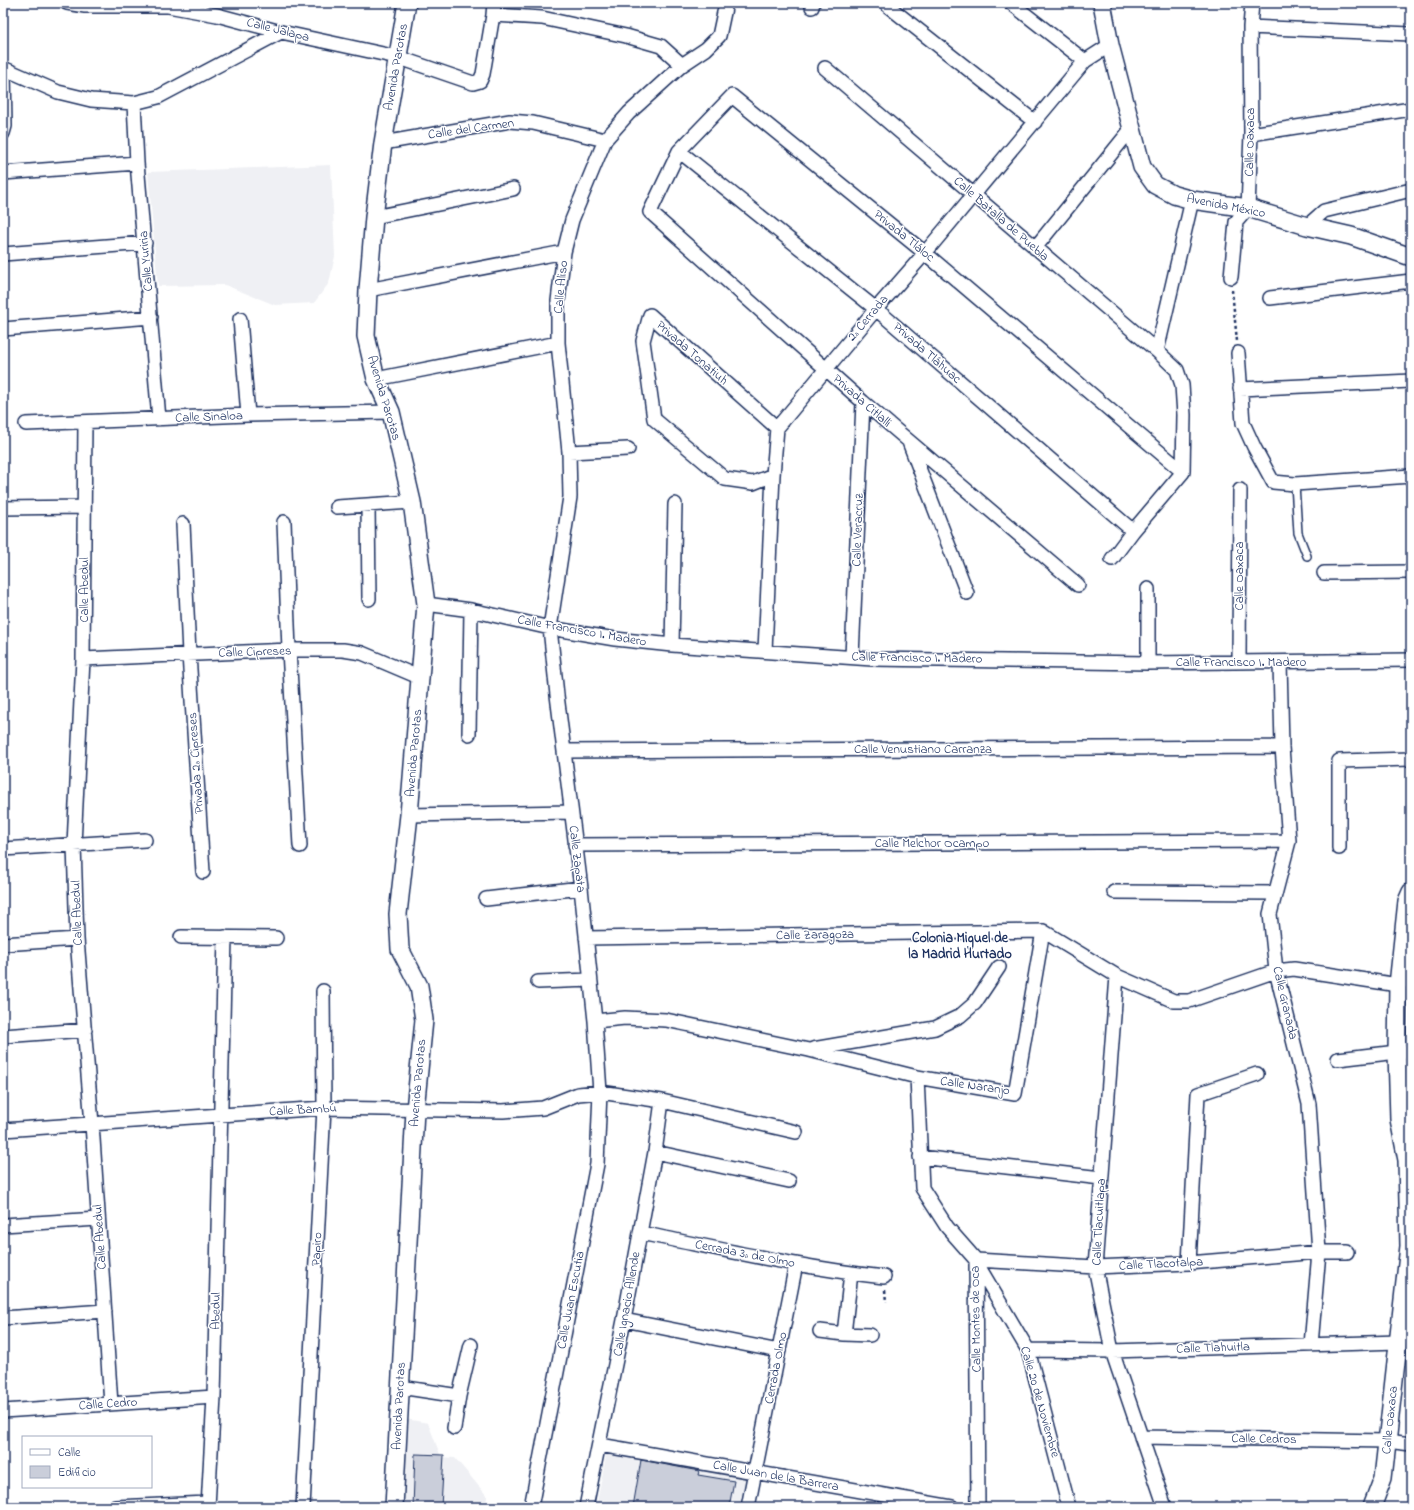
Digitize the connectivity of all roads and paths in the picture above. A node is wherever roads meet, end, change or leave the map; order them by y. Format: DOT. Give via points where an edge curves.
graph roads {
  1 [pos="67,3"];
  2 [pos="407,3"];
  3 [pos="726,3"];
  4 [pos="1011,3"];
  5 [pos="1102,3"];
  6 [pos="1252,3"];
  7 [pos="86,4"];
  8 [pos="888,6"];
  9 [pos="494,9"];
  10 [pos="1250,27"];
  11 [pos="281,32"];
  12 [pos="1411,34"];
  13 [pos="1110,45"];
  14 [pos="398,58"];
  15 [pos="1084,62"];
  16 [pos="682,65"];
  17 [pos="4,68"];
  18 [pos="825,68"];
  19 [pos="134,102"];
  20 [pos="1411,109"];
  21 [pos="1035,122"];
  22 [pos="1132,128"];
  23 [pos="3,133"];
  24 [pos="1251,134"];
  25 [pos="605,140"];
  26 [pos="383,143"];
  27 [pos="679,151"];
  28 [pos="137,163"];
  29 [pos="3,173"];
  30 [pos="514,189"];
  31 [pos="1411,190"];
  32 [pos="973,195"];
  33 [pos="1192,200"];
  34 [pos="1248,208"];
  35 [pos="650,212"];
  36 [pos="374,217"];
  37 [pos="1307,226"];
  38 [pos="145,243"];
  39 [pos="1035,248"];
  40 [pos="564,252"];
  41 [pos="925,253"];
  42 [pos="3,254"];
  43 [pos="1411,257"];
  44 [pos="1231,277"];
  45 [pos="1411,281"];
  46 [pos="368,290"];
  47 [pos="1270,298"];
  48 [pos="876,309"];
  49 [pos="151,317"];
  50 [pos="240,319"];
  51 [pos="3,329"];
  52 [pos="558,343"];
  53 [pos="1157,351"];
  54 [pos="1238,353"];
  55 [pos="825,369"];
  56 [pos="376,379"];
  57 [pos="1411,381"];
  58 [pos="1240,389"];
  59 [pos="863,402"];
  60 [pos="391,412"];
  61 [pos="248,415"];
  62 [pos="159,419"];
  63 [pos="85,422"];
  64 [pos="26,424"];
  65 [pos="777,428"];
  66 [pos="908,441"];
  67 [pos="628,449"];
  68 [pos="569,452"];
  69 [pos="1183,472"];
  70 [pos="773,475"];
  71 [pos="1411,476"];
  72 [pos="1295,484"];
  73 [pos="1240,490"];
  74 [pos="412,502"];
  75 [pos="675,504"];
  76 [pos="368,505"];
  77 [pos="84,507"];
  78 [pos="337,507"];
  79 [pos="3,508"];
  80 [pos="284,522"];
  81 [pos="183,524"];
  82 [pos="1133,531"];
  83 [pos="1307,556"];
  84 [pos="1112,559"];
  85 [pos="1411,572"];
  86 [pos="1324,573"];
  87 [pos="1078,585"];
  88 [pos="1148,589"];
  89 [pos="967,593"];
  90 [pos="369,599"];
  91 [pos="426,604"];
  92 [pos="471,610"];
  93 [pos="550,628"];
  94 [pos="672,644"];
  95 [pos="289,650"];
  96 [pos="765,651"];
  97 [pos="189,654"];
  98 [pos="852,657"];
  99 [pos="83,659"];
  100 [pos="1411,660"];
  101 [pos="1239,662"];
  102 [pos="1280,662"];
  103 [pos="1148,663"];
  104 [pos="421,678"];
  105 [pos="469,734"];
  106 [pos="1282,747"];
  107 [pos="565,751"];
  108 [pos="1411,759"];
  109 [pos="571,812"];
  110 [pos="409,815"];
  111 [pos="145,840"];
  112 [pos="1289,841"];
  113 [pos="74,845"];
  114 [pos="575,845"];
  115 [pos="300,846"];
  116 [pos="1339,848"];
  117 [pos="3,849"];
  118 [pos="203,872"];
  119 [pos="581,888"];
  120 [pos="1114,892"];
  121 [pos="1274,893"];
  122 [pos="1409,897"];
  123 [pos="486,899"];
  124 [pos="1043,931"];
  125 [pos="182,936"];
  126 [pos="225,937"];
  127 [pos="276,938"];
  128 [pos="586,938"];
  129 [pos="77,939"];
  130 [pos="3,944"];
  131 [pos="999,967"];
  132 [pos="1276,971"];
  133 [pos="1117,976"];
  134 [pos="590,980"];
  135 [pos="538,982"];
  136 [pos="1404,984"];
  137 [pos="323,991"];
  138 [pos="594,1020"];
  139 [pos="84,1030"];
  140 [pos="3,1036"];
  141 [pos="808,1050"];
  142 [pos="1404,1052"];
  143 [pos="1338,1059"];
  144 [pos="1256,1074"];
  145 [pos="917,1078"];
  146 [pos="600,1092"];
  147 [pos="662,1101"];
  148 [pos="324,1108"];
  149 [pos="415,1110"];
  150 [pos="220,1115"];
  151 [pos="1405,1119"];
  152 [pos="92,1124"];
  153 [pos="3,1130"];
  154 [pos="796,1132"];
  155 [pos="655,1152"];
  156 [pos="920,1157"];
  157 [pos="1101,1178"];
  158 [pos="789,1181"];
  159 [pos="98,1218"];
  160 [pos="3,1225"];
  161 [pos="640,1233"];
  162 [pos="1319,1252"];
  163 [pos="1347,1252"];
  164 [pos="976,1260"];
  165 [pos="1189,1263"];
  166 [pos="796,1264"];
  167 [pos="1095,1267"];
  168 [pos="851,1273"];
  169 [pos="884,1277"];
  170 [pos="105,1311"];
  171 [pos="3,1318"];
  172 [pos="624,1320"];
  173 [pos="820,1331"];
  174 [pos="844,1334"];
  175 [pos="870,1335"];
  176 [pos="1398,1342"];
  177 [pos="471,1345"];
  178 [pos="1311,1345"];
  179 [pos="1028,1350"];
  180 [pos="779,1351"];
  181 [pos="1112,1351"];
  182 [pos="400,1387"];
  183 [pos="458,1396"];
  184 [pos="214,1397"];
  185 [pos="111,1404"];
  186 [pos="3,1411"];
  187 [pos="454,1428"];
  188 [pos="1141,1437"];
  189 [pos="1387,1440"];
  190 [pos="1411,1444"];
  191 [pos="600,1445"];
  192 [pos="755,1472"];
  193 [pos="208,1505"];
  194 [pos="1165,1506"];
  195 [pos="115,1507"];
  196 [pos="303,1507"];
  197 [pos="394,1507"];
  198 [pos="531,1507"];
  199 [pos="586,1507"];
  200 [pos="748,1507"];
  201 [pos="952,1507"];
  202 [pos="978,1507"];
  203 [pos="1068,1507"];
  204 [pos="1372,1507"];
  1 -- 7 [label="street, Calle Jalapa"];
  2 -- 14 [label="street, Avenida Parotas"];
  3 -- 16 [label="street, Calle Aliso" via="719,36 706,49"];
  4 -- 15 [label="street"];
  5 -- 13 [label="street, Avenida México"];
  6 -- 10 [label="street, Calle Oaxaca"];
  7 -- 11 [label="street, Calle Jalapa" via="168,6 217,15"];
  8 -- 21 [label="street"];
  9 -- 14 [label="street, Calle Jalapa" via="480,80 472,83"];
  9 -- 16 [label="street" via="661,46"];
  10 -- 12 [label="street"];
  10 -- 24 [label="street, Calle Oaxaca"];
  11 -- 14 [label="street, Calle Jalapa"];
  11 -- 19 [label="street" via="158,98"];
  13 -- 15 [label="street, 2ª Cerrada"];
  13 -- 22 [label="street, Avenida México"];
  14 -- 26 [label="street, Avenida Parotas"];
  15 -- 21 [label="street, 2ª Cerrada"];
  16 -- 25 [label="street, Calle Aliso" via="629,113"];
  17 -- 19 [label="street" via="58,92 91,100"];
  17 -- 23 [label="street"];
  18 -- 32 [label="street, Calle Batalla de Puebla"];
  19 -- 28 [label="street, Calle Yuriria"];
  20 -- 24 [label="street"];
  21 -- 32 [label="street, 2ª Cerrada"];
  22 -- 33 [label="street, Avenida México" via="1142,167 1155,185 1174,195"];
  22 -- 39 [label="street"];
  24 -- 34 [label="street, Calle Oaxaca"];
  25 -- 26 [label="street, Calle del Carmen" via="533,123 510,122"];
  25 -- 40 [label="street, Calle Aliso" via="572,220"];
  26 -- 36 [label="street, Avenida Parotas"];
  27 -- 35 [label="street, Privada Tláloc"];
  27 -- 41 [label="street, Privada Tláloc" via="732,96"];
  27 -- 48 [label="street, Privada Tláhuac"];
  28 -- 29 [label="street"];
  28 -- 38 [label="street, Calle Yuriria"];
  30 -- 36 [label="street"];
  31 -- 37 [label="street" via="1324,211"];
  32 -- 39 [label="street, Calle Batalla de Puebla"];
  32 -- 41 [label="street, 2ª Cerrada"];
  33 -- 34 [label="street, Avenida México"];
  33 -- 53 [label="street"];
  34 -- 37 [label="street, Avenida México"];
  34 -- 44 [label="street" via="1236,222"];
  35 -- 55 [label="street, Privada Citlalli"];
  36 -- 46 [label="street, Avenida Parotas"];
  37 -- 43 [label="street, Avenida México" via="1351,236"];
  38 -- 42 [label="street"];
  38 -- 49 [label="street, Calle Yuriria"];
  39 -- 53 [label="street, Calle Batalla de Puebla"];
  40 -- 46 [label="street"];
  40 -- 52 [label="street, Calle Aliso" via="558,301"];
  41 -- 48 [label="street, 2ª Cerrada"];
  41 -- 69 [label="street, Privada Tláloc"];
  44 -- 54 [label="path"];
  45 -- 47 [label="street"];
  46 -- 56 [label="street, Avenida Parotas" via="366,336"];
  48 -- 55 [label="street, 2ª Cerrada"];
  48 -- 82 [label="street, Privada Tláhuac"];
  49 -- 51 [label="street"];
  49 -- 62 [label="street, Calle Yuriria"];
  50 -- 61 [label="street"];
  52 -- 56 [label="street"];
  52 -- 68 [label="street, Calle Aliso"];
  53 -- 69 [label="street, Calle Batalla de Puebla" via="1178,370 1182,385"];
  54 -- 58 [label="street"];
  55 -- 59 [label="street, Privada Citlalli"];
  55 -- 65 [label="street, 2ª Cerrada"];
  56 -- 60 [label="street, Avenida Parotas"];
  57 -- 58 [label="street"];
  58 -- 72 [label="street" via="1243,423 1273,482"];
  59 -- 66 [label="street, Privada Citlalli"];
  59 -- 98 [label="street, Calle Veracruz"];
  60 -- 61 [label="street, Calle Sinaloa"];
  60 -- 74 [label="street, Avenida Parotas"];
  61 -- 62 [label="street, Calle Sinaloa"];
  62 -- 63 [label="street, Calle Sinaloa"];
  63 -- 64 [label="street, Calle Sinaloa"];
  63 -- 77 [label="street, Calle Abedul"];
  65 -- 70 [label="street"];
  65 -- 70 [label="street, Privada Tonatiuh" via="650,315 643,341 654,419 725,479 753,483"];
  66 -- 87 [label="street, Privada Citlalli"];
  66 -- 89 [label="street"];
  67 -- 68 [label="street"];
  68 -- 93 [label="street, Calle Aliso" via="570,497"];
  69 -- 82 [label="street"];
  70 -- 96 [label="street"];
  71 -- 72 [label="street"];
  72 -- 83 [label="lane" via="1298,533"];
  73 -- 101 [label="street, Calle Oaxaca"];
  74 -- 76 [label="street"];
  74 -- 91 [label="street, Avenida Parotas"];
  75 -- 94 [label="street"];
  76 -- 78 [label="street"];
  76 -- 90 [label="street"];
  77 -- 79 [label="street"];
  77 -- 99 [label="street, Calle Abedul"];
  80 -- 95 [label="street"];
  81 -- 97 [label="street, Privada 2ª Cipreses"];
  82 -- 84 [label="street"];
  85 -- 86 [label="street"];
  88 -- 103 [label="street"];
  91 -- 92 [label="street, Calle Francisco I. Madero"];
  91 -- 104 [label="street, Avenida Parotas"];
  92 -- 93 [label="street, Calle Francisco I. Madero"];
  92 -- 105 [label="street"];
  93 -- 94 [label="street, Calle Francisco I. Madero" via="614,639"];
  93 -- 107 [label="street, Calle Zapata"];
  94 -- 96 [label="street, Calle Francisco I. Madero"];
  95 -- 97 [label="street, Calle Cipreses"];
  95 -- 104 [label="street, Calle Cipreses" via="343,650 362,653"];
  95 -- 115 [label="street"];
  96 -- 98 [label="street, Calle Francisco I. Madero"];
  97 -- 99 [label="street, Calle Cipreses"];
  97 -- 118 [label="street, Privada 2ª Cipreses"];
  98 -- 103 [label="street, Calle Francisco I. Madero"];
  99 -- 113 [label="street, Calle Abedul"];
  100 -- 102 [label="street, Calle Francisco I. Madero"];
  101 -- 102 [label="street, Calle Francisco I. Madero"];
  101 -- 103 [label="street, Calle Francisco I. Madero"];
  102 -- 106 [label="street, Calle Granada"];
  104 -- 110 [label="street, Avenida Parotas"];
  106 -- 107 [label="street, Calle Venustiano Carranza"];
  106 -- 112 [label="street, Calle Granada"];
  107 -- 109 [label="street, Calle Zapata"];
  108 -- 116 [label="street" via="1339,761"];
  109 -- 110 [label="street"];
  109 -- 114 [label="street, Calle Zapata"];
  110 -- 149 [label="street, Avenida Parotas" via="398,914 400,949 419,986 424,1020"];
  111 -- 113 [label="street"];
  112 -- 114 [label="street, Calle Melchor Ocampo"];
  112 -- 121 [label="street, Calle Granada"];
  113 -- 117 [label="street"];
  113 -- 129 [label="street, Calle Abedul"];
  114 -- 119 [label="street, Calle Zapata"];
  119 -- 123 [label="street"];
  119 -- 128 [label="street, Calle Zapata"];
  120 -- 121 [label="street"];
  121 -- 132 [label="street, Calle Granada" via="1270,914"];
  122 -- 136 [label="street, Calle Oaxaca"];
  124 -- 128 [label="street, Calle Zaragoza"];
  124 -- 133 [label="street"];
  124 -- 145 [label="street, Calle Naranjo" via="1015,1094"];
  125 -- 126 [label="street"];
  126 -- 127 [label="street"];
  126 -- 150 [label="street, Abedul"];
  128 -- 134 [label="street, Calle Zapata"];
  129 -- 130 [label="street"];
  129 -- 139 [label="street, Calle Abedul"];
  131 -- 141 [label="street" via="976,1003 960,1016 935,1028"];
  132 -- 133 [label="street" via="1189,1001 1174,1001"];
  132 -- 136 [label="street" via="1294,969"];
  132 -- 162 [label="street, Calle Granada" via="1309,1104"];
  133 -- 157 [label="street, Calle Tlacuitlapa"];
  134 -- 135 [label="street"];
  134 -- 138 [label="street, Calle Zapata"];
  136 -- 142 [label="street, Calle Oaxaca"];
  137 -- 148 [label="street, Papiro"];
  138 -- 141 [label="street, Calle Naranjo" via="666,1020"];
  138 -- 146 [label="street, Calle Zapata"];
  139 -- 140 [label="street"];
  139 -- 152 [label="street, Calle Abedul"];
  141 -- 145 [label="street, Calle Naranjo"];
  142 -- 143 [label="street"];
  142 -- 151 [label="street, Calle Oaxaca"];
  144 -- 165 [label="street" via="1198,1094"];
  145 -- 156 [label="street, Calle Montes de Oca"];
  146 -- 147 [label="street, Calle Bambú"];
  146 -- 149 [label="street, Calle Bambú" via="578,1094 543,1108 503,1111"];
  146 -- 198 [label="street, Calle Juan Escutia" via="597,1164"];
  147 -- 154 [label="street, Calle Bambú"];
  147 -- 155 [label="street, Calle Ignacio Allende"];
  148 -- 149 [label="street, Calle Bambú"];
  148 -- 150 [label="street, Calle Bambú"];
  148 -- 196 [label="street, Papiro"];
  149 -- 182 [label="street, Avenida Parotas"];
  150 -- 152 [label="street, Calle Bambú"];
  150 -- 184 [label="street, Abedul"];
  151 -- 176 [label="street, Calle Oaxaca" via="1409,1246"];
  152 -- 153 [label="street, Calle Bambú"];
  152 -- 159 [label="street, Calle Abedul"];
  155 -- 158 [label="street"];
  155 -- 161 [label="street, Calle Ignacio Allende"];
  156 -- 157 [label="street"];
  156 -- 164 [label="street, Calle Montes de Oca" via="922,1188 947,1227"];
  157 -- 167 [label="street, Calle Tlacuitlapa"];
  159 -- 160 [label="street"];
  159 -- 170 [label="street, Calle Abedul"];
  161 -- 166 [label="street, Cerrada 3ª de Olmo"];
  161 -- 172 [label="street, Calle Ignacio Allende"];
  162 -- 163 [label="street, Calle Tlacotalpa"];
  162 -- 165 [label="street, Calle Tlacotalpa"];
  162 -- 178 [label="street, Calle Granada"];
  164 -- 167 [label="street, Calle Tlacotalpa"];
  164 -- 179 [label="street, Calle 20 de Noviembre"];
  164 -- 202 [label="street, Calle Montes de Oca"];
  165 -- 167 [label="street, Calle Tlacotalpa"];
  166 -- 168 [label="street, Cerrada 3ª de Olmo"];
  166 -- 180 [label="street, Cerrada Olmo"];
  167 -- 181 [label="street, Calle Tlacuitlapa"];
  168 -- 169 [label="street, Cerrada 3ª de Olmo"];
  168 -- 174 [label="street"];
  170 -- 171 [label="street"];
  170 -- 185 [label="street, Calle Abedul"];
  172 -- 180 [label="street"];
  172 -- 191 [label="street, Calle Ignacio Allende"];
  173 -- 174 [label="street"];
  174 -- 175 [label="street"];
  176 -- 178 [label="street, Calle Tlahuitla"];
  176 -- 189 [label="street, Calle Oaxaca"];
  177 -- 183 [label="street"];
  178 -- 181 [label="street, Calle Tlahuitla"];
  179 -- 181 [label="street, Calle Tlahuitla"];
  179 -- 203 [label="street, Calle 20 de Noviembre"];
  180 -- 192 [label="street, Cerrada Olmo"];
  181 -- 188 [label="street, Calle Tlacuitlapa"];
  182 -- 183 [label="street"];
  182 -- 197 [label="street, Avenida Parotas"];
  183 -- 187 [label="street"];
  184 -- 185 [label="street, Calle Cedro"];
  184 -- 193 [label="street, Abedul"];
  185 -- 186 [label="street, Calle Cedro"];
  188 -- 189 [label="street, Calle Cedros"];
  188 -- 194 [label="street, Calle Tlacuitlapa"];
  189 -- 190 [label="street"];
  189 -- 204 [label="street, Calle Oaxaca" via="1383,1478"];
  191 -- 192 [label="street, Calle Juan de la Barrera"];
  191 -- 199 [label="street, Calle Ignacio Allende"];
  192 -- 200 [label="street, Cerrada Olmo"];
  192 -- 201 [label="street, Calle Juan de la Barrera"];
  193 -- 195 [label="street"];
}
